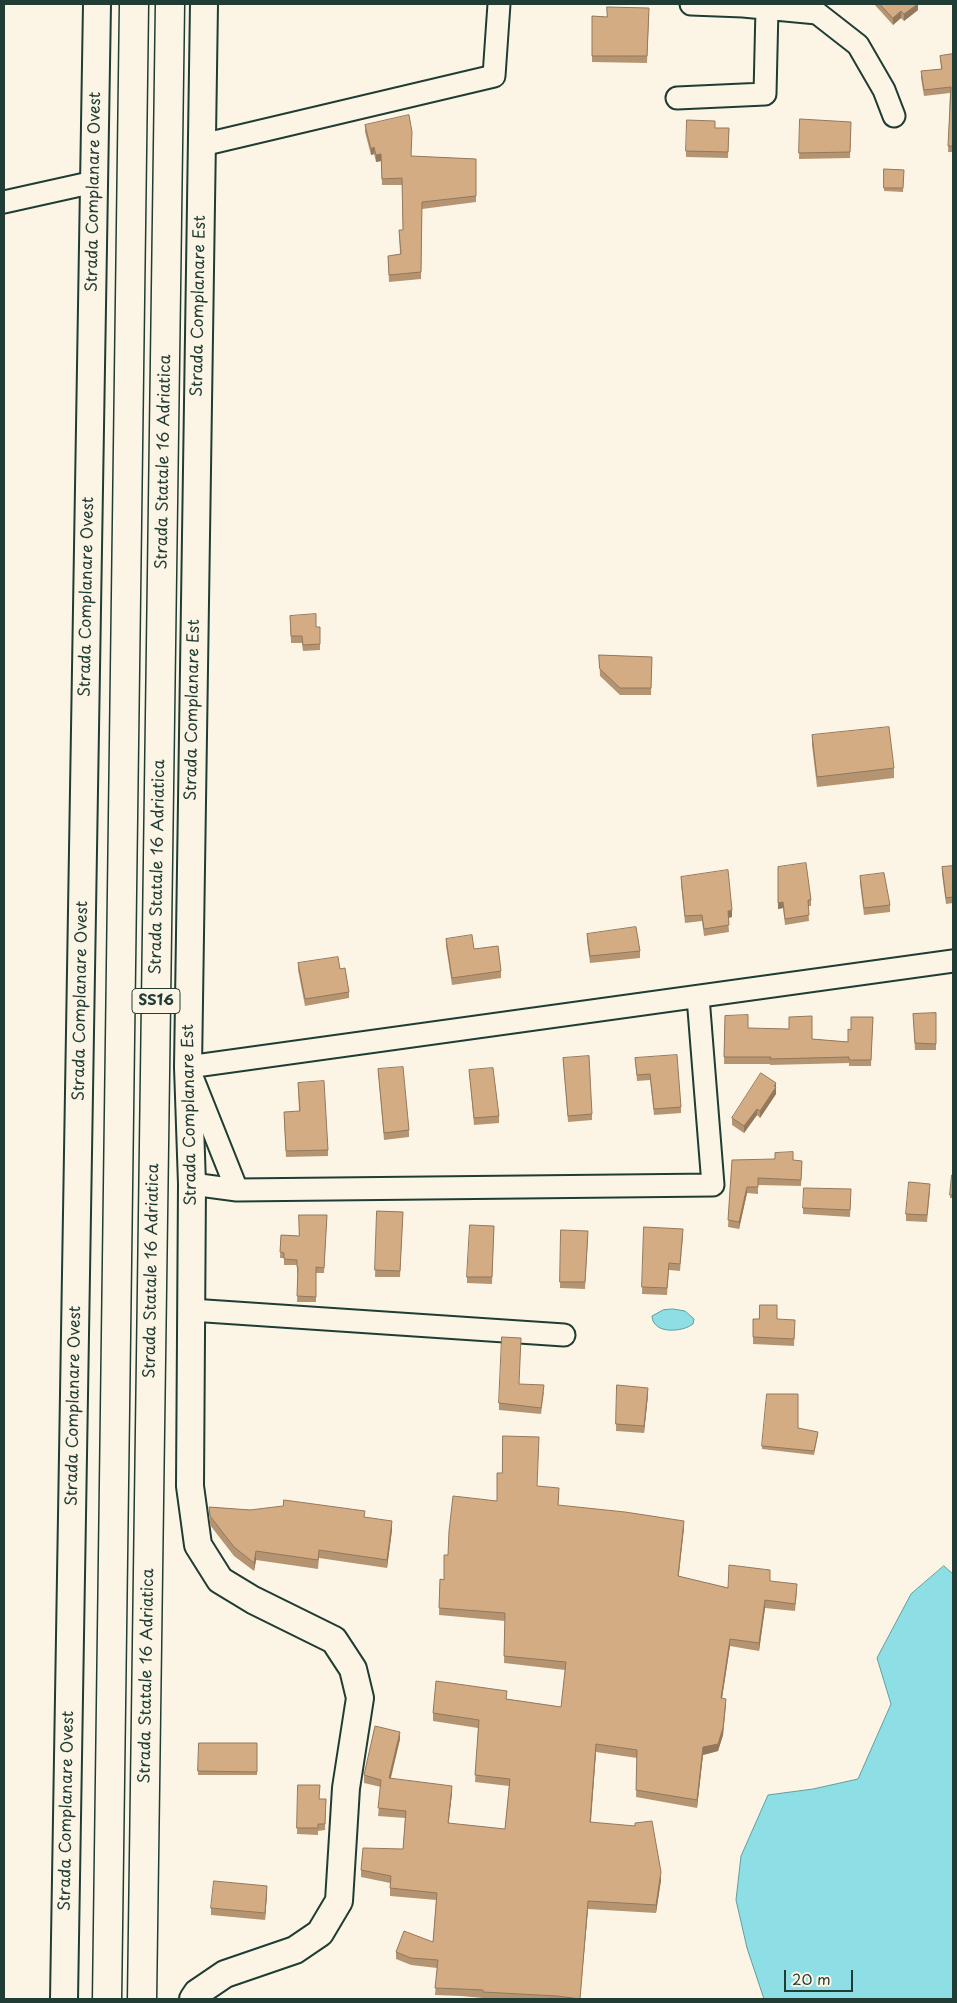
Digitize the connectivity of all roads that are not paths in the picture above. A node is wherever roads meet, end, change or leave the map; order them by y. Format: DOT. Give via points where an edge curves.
graph roads {
  1 [pos="97,4"];
  2 [pos="134,4"];
  3 [pos="170,4"];
  4 [pos="204,4"];
  5 [pos="499,4"];
  6 [pos="691,4"];
  7 [pos="767,8"];
  8 [pos="677,98"];
  9 [pos="894,116"];
  10 [pos="202,145"];
  11 [pos="94,182"];
  12 [pos="4,202"];
  13 [pos="953,961"];
  14 [pos="698,997"];
  15 [pos="188,1066"];
  16 [pos="192,1184"];
  17 [pos="237,1190"];
  18 [pos="191,1310"];
  19 [pos="564,1335"];
  20 [pos="64,1999"];
  21 [pos="107,1999"];
  22 [pos="142,1999"];
  23 [pos="193,1999"];
  1 -- 11 [label="street, Strada Complanare Ovest"];
  2 -- 21 [label="highway, SS16"];
  3 -- 22 [label="highway, Strada Statale 16 Adriatica / SS16"];
  4 -- 10 [label="street, Strada Complanare Est"];
  5 -- 10 [label="street" via="494,76"];
  6 -- 7 [label="street"];
  7 -- 8 [label="street" via="765,94"];
  7 -- 9 [label="street" via="817,13 858,45 884,90"];
  10 -- 15 [label="street, Strada Complanare Est"];
  11 -- 12 [label="street"];
  11 -- 20 [label="street, Strada Complanare Ovest"];
  13 -- 14 [label="street"];
  14 -- 15 [label="street"];
  14 -- 17 [label="street" via="713,1185"];
  15 -- 16 [label="street, Strada Complanare Est"];
  15 -- 17 [label="street"];
  16 -- 17 [label="street"];
  16 -- 18 [label="street, Strada Complanare Est"];
  18 -- 19 [label="street"];
  18 -- 23 [label="street, Strada Complanare Est" via="190,1486 198,1545 220,1580 334,1640 353,1669 360,1698 346,1788 339,1901 320,1933 294,1950 225,1974"];
}
